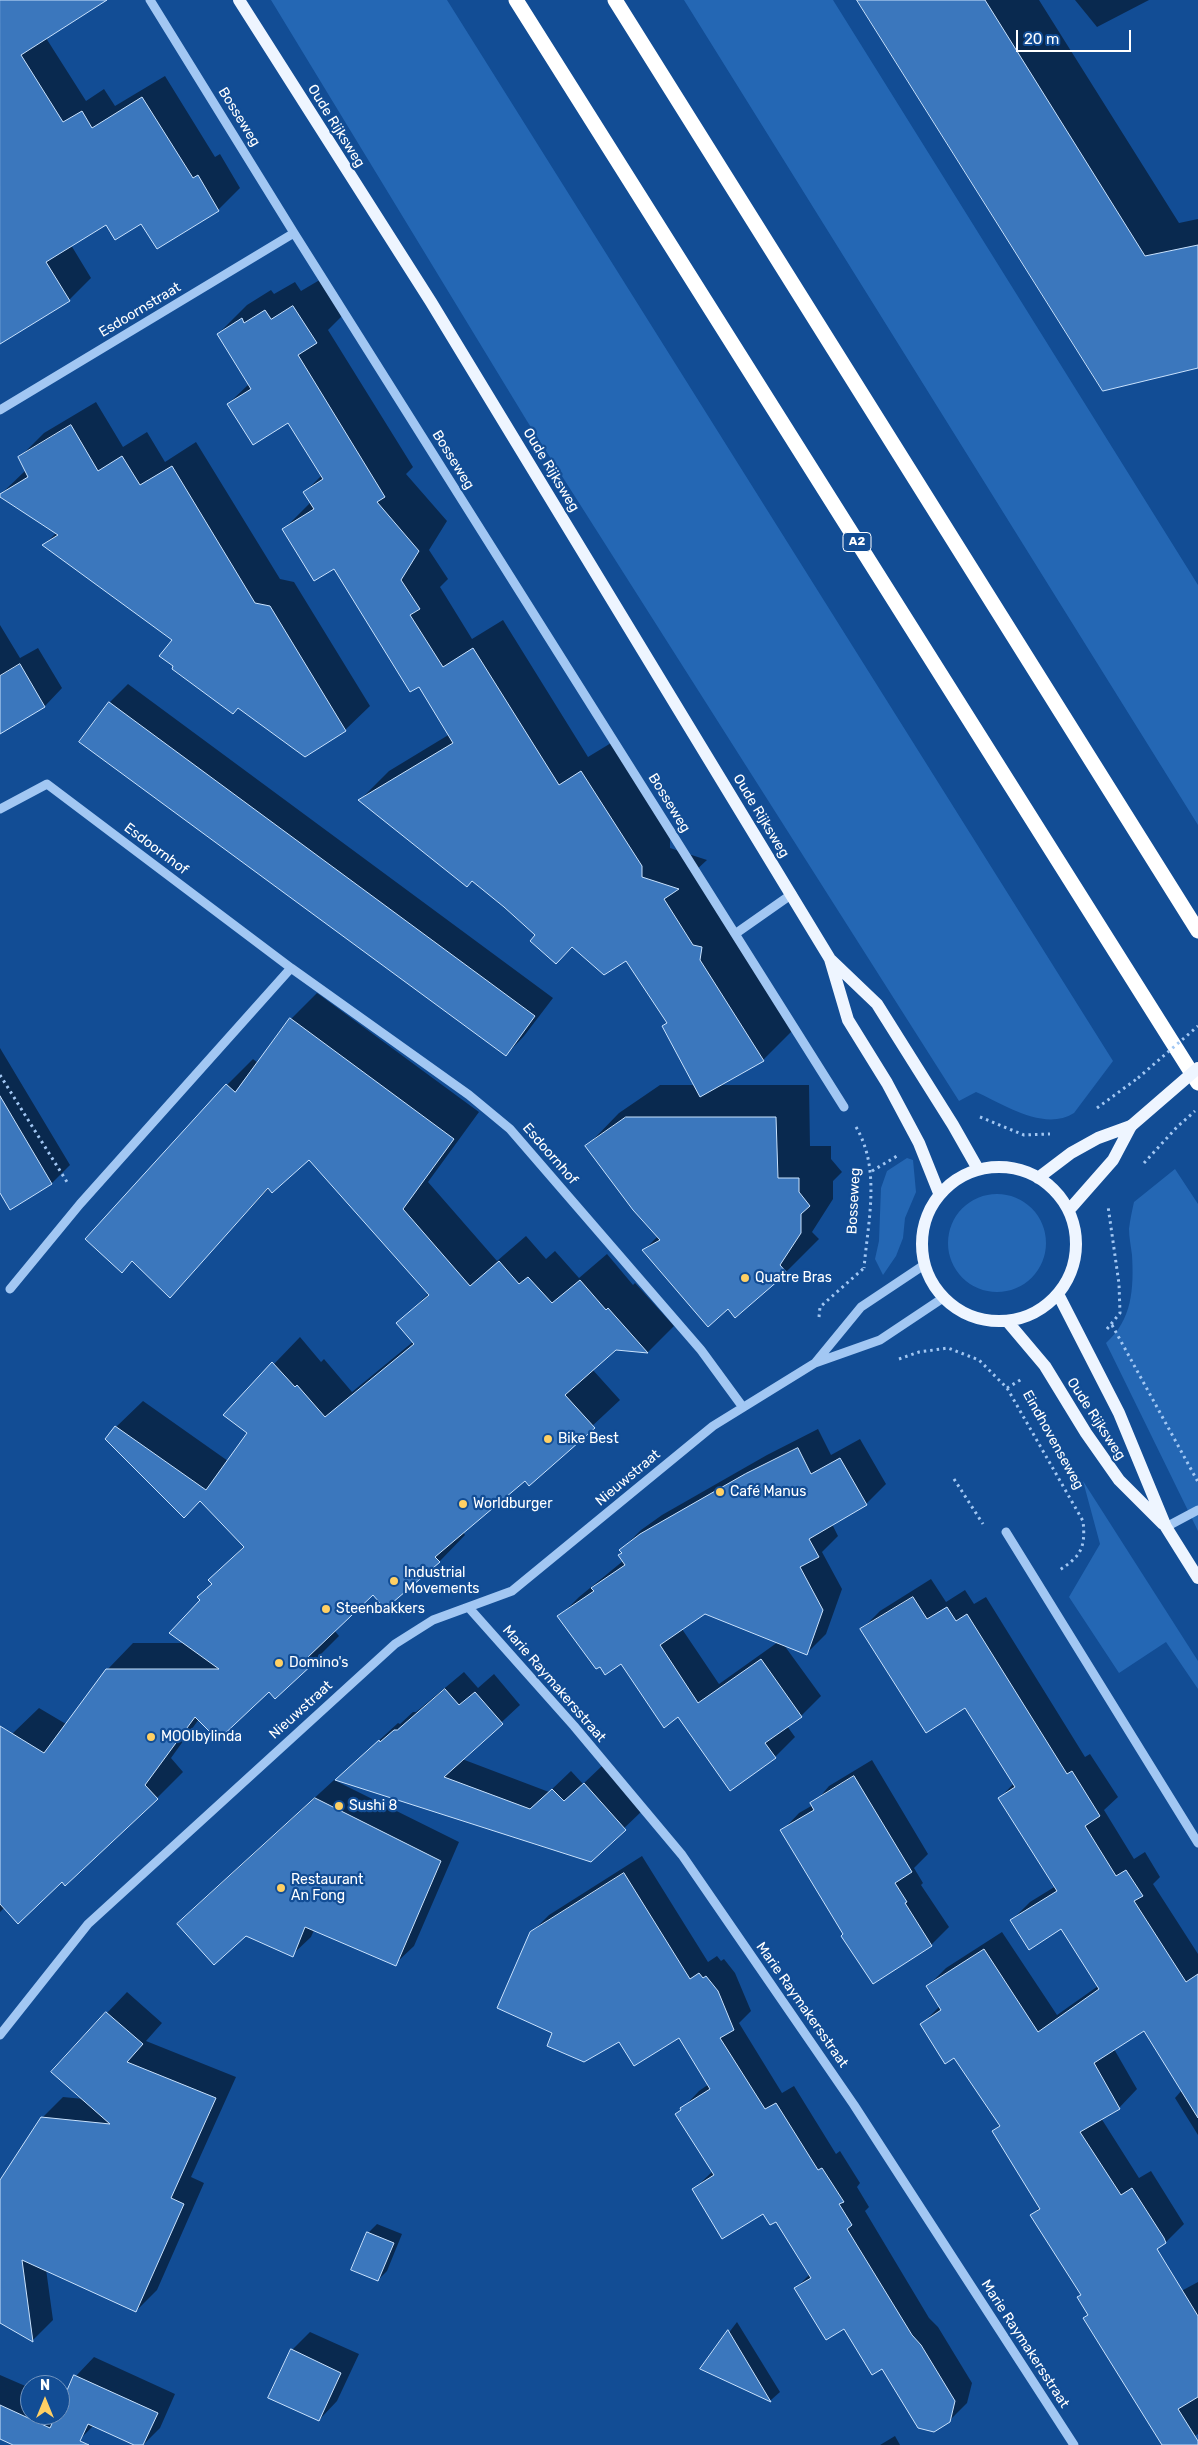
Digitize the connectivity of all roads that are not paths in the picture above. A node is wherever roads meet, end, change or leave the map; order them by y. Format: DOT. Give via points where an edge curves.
graph roads {
  1 [pos="150,0"];
  2 [pos="239,0"];
  3 [pos="516,0"];
  4 [pos="615,0"];
  5 [pos="294,233"];
  6 [pos="0,410"];
  7 [pos="0,809"];
  8 [pos="792,894"];
  9 [pos="1198,931"];
  10 [pos="735,934"];
  11 [pos="830,959"];
  12 [pos="290,968"];
  13 [pos="1198,1068"];
  14 [pos="1198,1083"];
  15 [pos="844,1107"];
  16 [pos="1131,1126"];
  17 [pos="978,1169"];
  18 [pos="1038,1178"];
  19 [pos="939,1193"];
  20 [pos="1068,1210"];
  21 [pos="924,1265"];
  22 [pos="10,1289"];
  23 [pos="1058,1294"];
  24 [pos="943,1298"];
  25 [pos="1007,1321"];
  26 [pos="815,1363"];
  27 [pos="742,1406"];
  28 [pos="1198,1510"];
  29 [pos="1166,1527"];
  30 [pos="1006,1532"];
  31 [pos="1198,1578"];
  32 [pos="470,1609"];
  33 [pos="1198,1843"];
  34 [pos="1,2031"];
  35 [pos="1074,2445"];
  1 -- 5 [label="street, Bosseweg"];
  2 -- 8 [label="main road, Oude Rijksweg" via="431,302"];
  3 -- 14 [label="highway, A2"];
  4 -- 9 [label="highway"];
  5 -- 6 [label="street, Esdoornstraat"];
  5 -- 10 [label="street, Bosseweg"];
  7 -- 12 [label="street, Esdoornhof" via="47,784"];
  8 -- 10 [label="street"];
  8 -- 11 [label="main road, Oude Rijksweg"];
  10 -- 15 [label="street, Bosseweg"];
  11 -- 17 [label="main road, Oude Rijksweg" via="877,1004 954,1125"];
  11 -- 19 [label="main road, Oude Rijksweg" via="848,1020 916,1137"];
  12 -- 22 [label="street" via="80,1204"];
  12 -- 27 [label="street, Esdoornhof" via="468,1095 510,1129 701,1350"];
  13 -- 16 [label="main road, bridge"];
  16 -- 18 [label="main road" via="1098,1138 1071,1153"];
  16 -- 20 [label="main road" via="1113,1160"];
  17 -- 18 [label="main road" via="1001,1166 1023,1170"];
  17 -- 19 [label="main road" via="957,1178"];
  18 -- 20 [label="main road" via="1059,1195"];
  19 -- 21 [label="main road" via="926,1215 921,1240"];
  20 -- 23 [label="main road" via="1074,1227 1075,1254 1068,1279"];
  21 -- 24 [label="main road"];
  21 -- 26 [label="street, Nieuwstraat" via="861,1307"];
  23 -- 25 [label="main road" via="1035,1312"];
  23 -- 29 [label="main road, Oude Rijksweg" via="1119,1413"];
  24 -- 25 [label="main road" via="972,1316"];
  24 -- 26 [label="street, Nieuwstraat" via="880,1340"];
  25 -- 29 [label="main road, Oude Rijksweg" via="1045,1366 1119,1480"];
  26 -- 27 [label="street, Nieuwstraat"];
  27 -- 32 [label="street, Nieuwstraat" via="713,1426 512,1591"];
  28 -- 29 [label="street"];
  29 -- 31 [label="main road, Oude Rijksweg"];
  30 -- 33 [label="street"];
  32 -- 34 [label="street, Nieuwstraat" via="433,1620 395,1644 88,1924"];
  32 -- 35 [label="street, Marie Raymakersstraat" via="682,1855 854,2105"];
}
